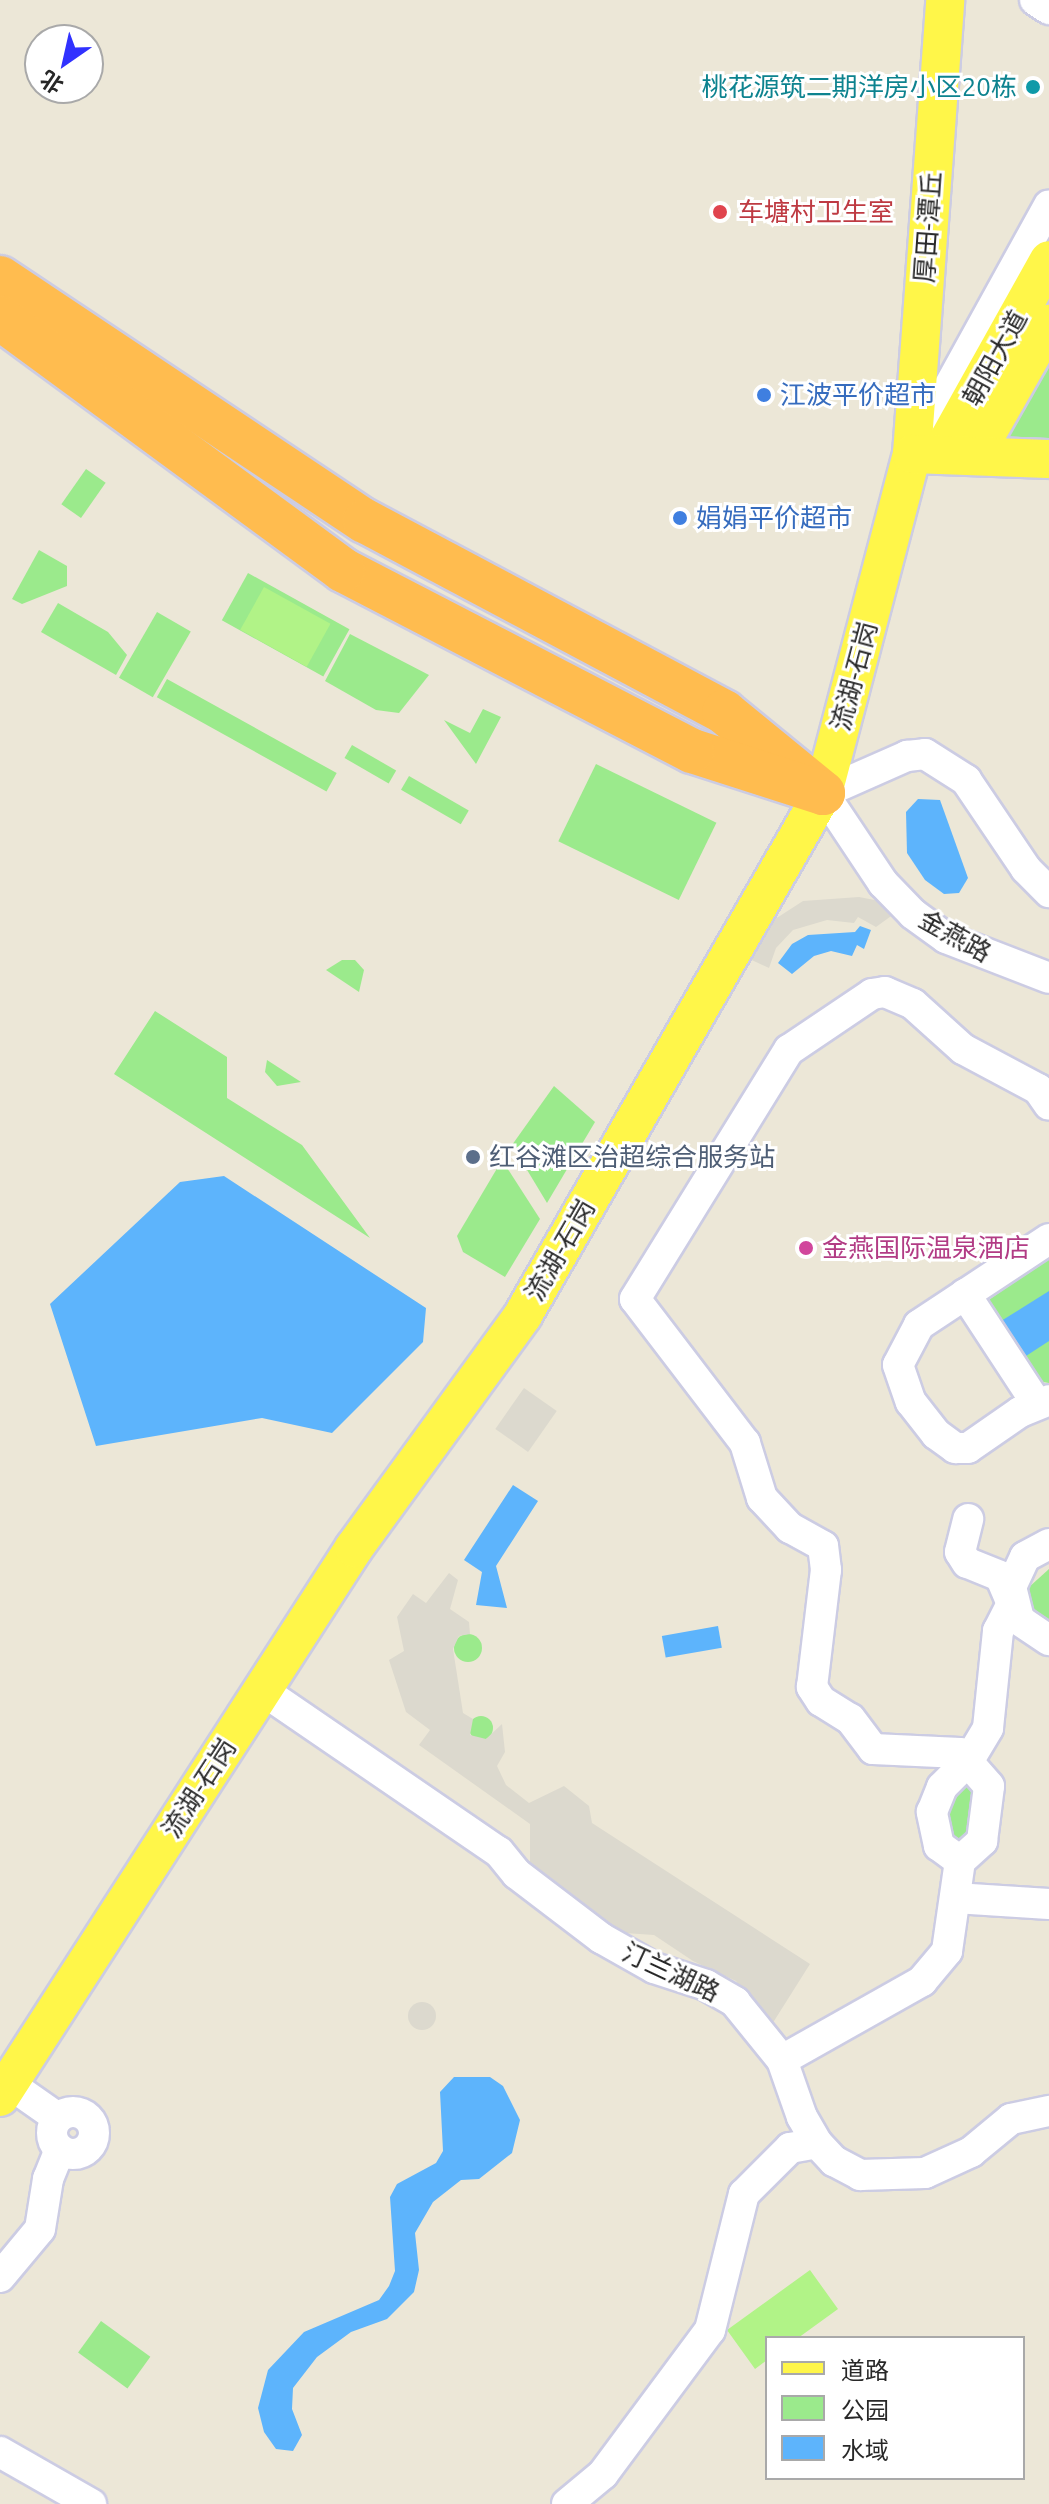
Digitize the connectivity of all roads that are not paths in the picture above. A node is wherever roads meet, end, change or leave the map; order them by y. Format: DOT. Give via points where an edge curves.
graph roads {
  1 [pos="1035,0"];
  2 [pos="949,2"];
  3 [pos="1049,9"];
  4 [pos="1049,205"];
  5 [pos="1049,260"];
  6 [pos="0,278"];
  7 [pos="0,318"];
  8 [pos="1049,324"];
  9 [pos="942,455"];
  10 [pos="1049,459"];
  11 [pos="823,793"];
  12 [pos="1049,892"];
  13 [pos="1049,908"];
  14 [pos="1049,967"];
  15 [pos="1049,978"];
  16 [pos="1049,1105"];
  17 [pos="1049,1239"];
  18 [pos="962,1296"];
  19 [pos="1037,1409"];
  20 [pos="968,1519"];
  21 [pos="1049,1544"];
  22 [pos="1012,1604"];
  23 [pos="1049,1640"];
  24 [pos="262,1690"];
  25 [pos="969,1760"];
  26 [pos="960,1861"];
  27 [pos="955,1898"];
  28 [pos="1049,1904"];
  29 [pos="782,2060"];
  30 [pos="4,2090"];
  31 [pos="1049,2111"];
  32 [pos="817,2143"];
  33 [pos="0,2277"];
  34 [pos="0,2452"];
  35 [pos="91,2504"];
  36 [pos="567,2504"];
  1 -- 3 [label="street"];
  2 -- 9 [label="main road, 厚田-潭丘"];
  4 -- 9 [label="street"];
  5 -- 9 [label="main road, 朝阳大道"];
  6 -- 11 [label="highway" via="365,521 724,712"];
  7 -- 11 [label="highway" via="343,570 692,751"];
  8 -- 9 [label="main road, 朝阳大道"];
  9 -- 10 [label="main road"];
  9 -- 11 [label="main road, 流湖-石岗"];
  11 -- 12 [label="street" via="907,756 925,754 966,780 1026,869"];
  11 -- 13 [label="street" via="909,768 945,777 1006,861"];
  11 -- 14 [label="street, 金燕路" via="910,897 959,933"];
  11 -- 15 [label="street, 金燕路" via="883,883 913,914 946,938"];
  11 -- 24 [label="main road, 流湖-石岗" via="523,1315 354,1548"];
  16 -- 25 [label="street" via="1038,1089 963,1049 913,1004 885,992 872,994 789,1050 635,1299 745,1443 762,1498 790,1528 823,1546 826,1570 812,1687 821,1701 850,1719 873,1749 945,1750"];
  17 -- 18 [label="street"];
  18 -- 19 [label="street"];
  18 -- 19 [label="street" via="919,1325 905,1345 899,1378 911,1402 936,1434 955,1448 986,1438"];
  20 -- 22 [label="street" via="960,1552 967,1563 1000,1576"];
  21 -- 22 [label="street" via="1025,1557 1015,1571"];
  22 -- 23 [label="street" via="1031,1632"];
  22 -- 25 [label="street" via="998,1631 988,1728"];
  24 -- 29 [label="street, 汀兰湖路" via="499,1852 517,1874 601,1938 654,1968 706,1985 735,2002"];
  24 -- 30 [label="main road, 流湖-石岗"];
  25 -- 26 [label="street" via="989,1786 990,1801 982,1841"];
  25 -- 26 [label="street" via="942,1787 932,1812 939,1846"];
  26 -- 27 [label="street"];
  27 -- 28 [label="street"];
  27 -- 29 [label="street" via="947,1951 929,1974"];
  29 -- 32 [label="street, 汀兰湖路"];
  30 -- 33 [label="street" via="58,2118 52,2130 60,2149 48,2179 40,2229"];
  31 -- 32 [label="street, 汀兰湖路" via="1011,2119 949,2163 892,2178 860,2175 834,2161"];
  32 -- 36 [label="street" via="790,2148 744,2194 710,2330 603,2474"];
  34 -- 35 [label="street"];
}
